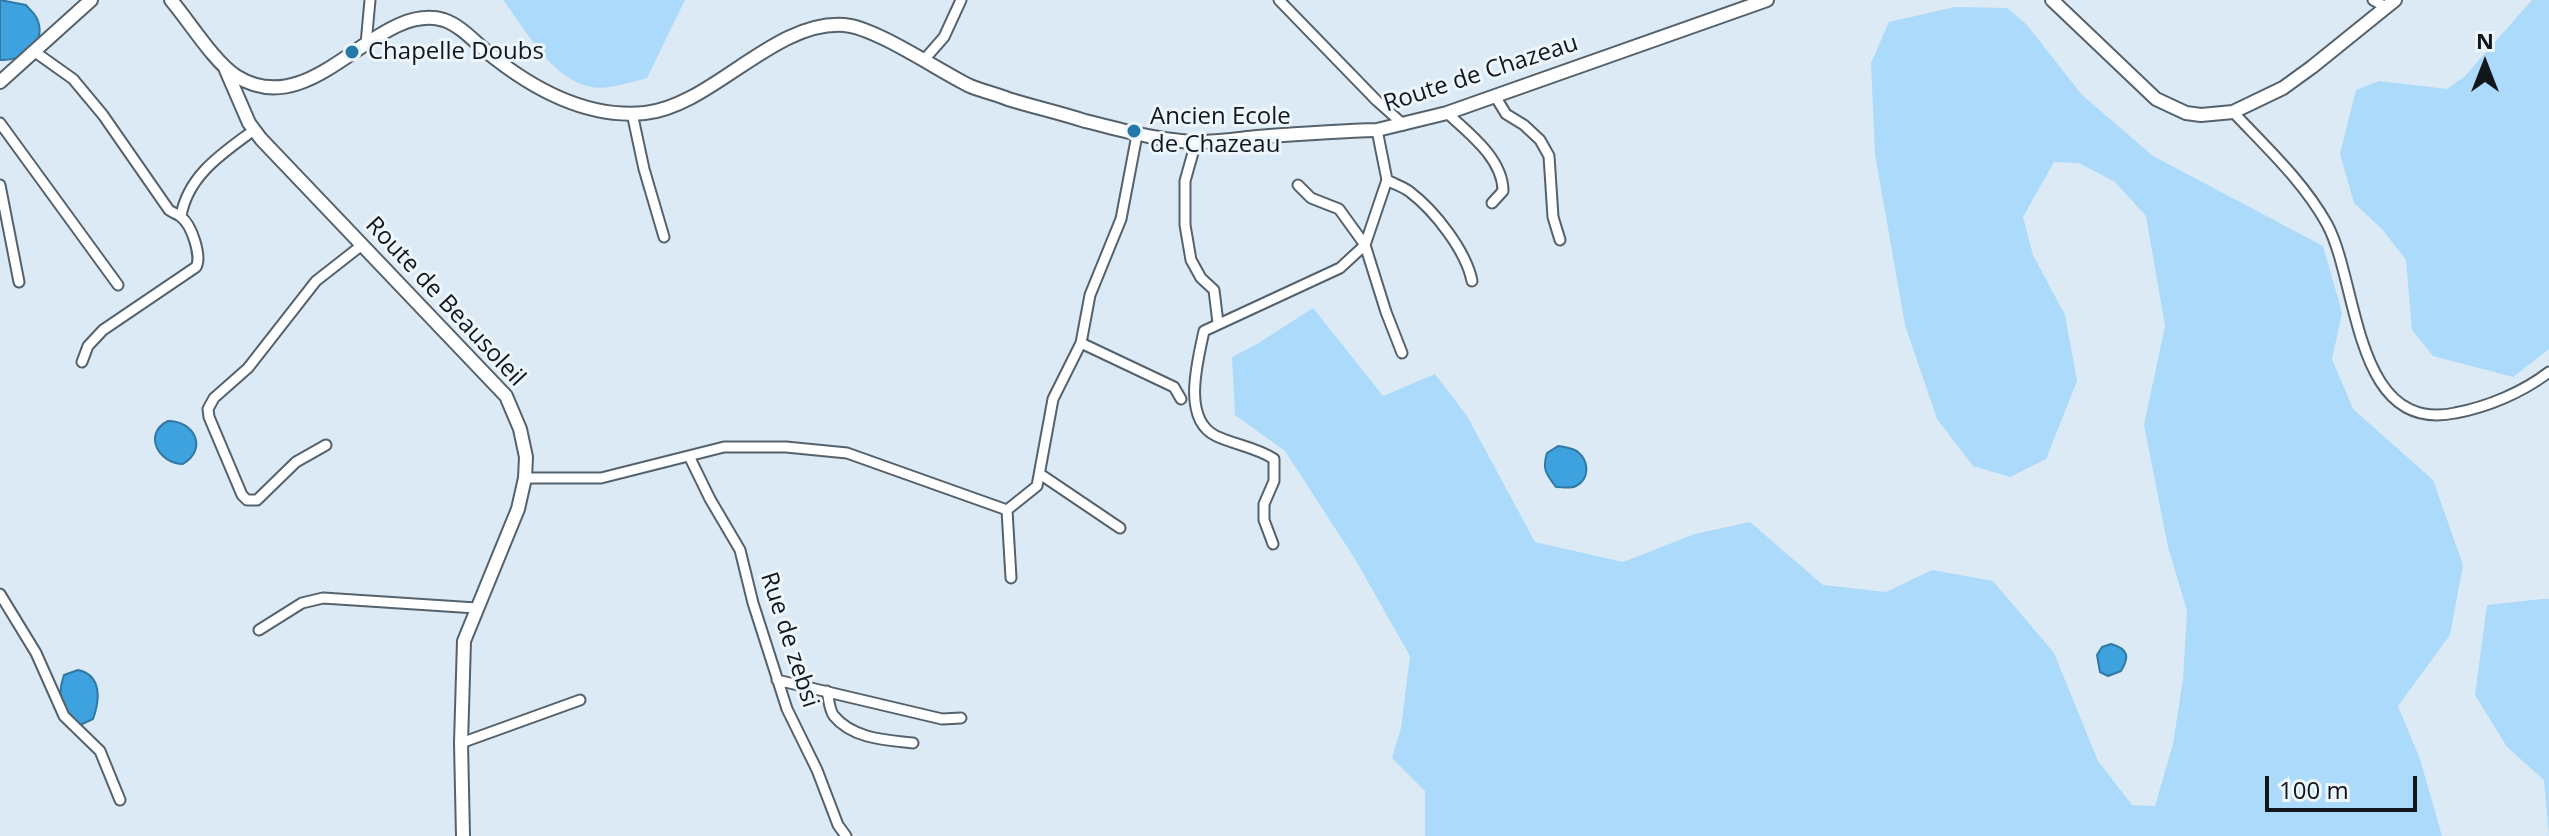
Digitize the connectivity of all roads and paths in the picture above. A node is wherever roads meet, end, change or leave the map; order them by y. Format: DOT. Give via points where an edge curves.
graph roads {
  1 [pos="91,0"];
  2 [pos="171,0"];
  3 [pos="370,0"];
  4 [pos="961,0"];
  5 [pos="1279,0"];
  6 [pos="1767,0"];
  7 [pos="2052,0"];
  8 [pos="2373,0"];
  9 [pos="2391,4"];
  10 [pos="366,44"];
  11 [pos="35,52"];
  12 [pos="923,61"];
  13 [pos="225,67"];
  14 [pos="0,82"];
  15 [pos="1495,96"];
  16 [pos="2233,112"];
  17 [pos="632,113"];
  18 [pos="1447,113"];
  19 [pos="0,123"];
  20 [pos="1404,125"];
  21 [pos="254,130"];
  22 [pos="1377,130"];
  23 [pos="1137,135"];
  24 [pos="1196,142"];
  25 [pos="1387,180"];
  26 [pos="0,185"];
  27 [pos="1298,185"];
  28 [pos="1492,203"];
  29 [pos="181,216"];
  30 [pos="664,237"];
  31 [pos="1560,240"];
  32 [pos="362,245"];
  33 [pos="1365,245"];
  34 [pos="1472,281"];
  35 [pos="19,282"];
  36 [pos="118,285"];
  37 [pos="1218,323"];
  38 [pos="1081,343"];
  39 [pos="1402,353"];
  40 [pos="82,362"];
  41 [pos="2549,372"];
  42 [pos="1181,399"];
  43 [pos="326,445"];
  44 [pos="690,458"];
  45 [pos="1040,474"];
  46 [pos="525,478"];
  47 [pos="1007,510"];
  48 [pos="1120,528"];
  49 [pos="1273,544"];
  50 [pos="1011,578"];
  51 [pos="0,594"];
  52 [pos="476,608"];
  53 [pos="259,630"];
  54 [pos="777,680"];
  55 [pos="827,691"];
  56 [pos="580,700"];
  57 [pos="961,718"];
  58 [pos="461,743"];
  59 [pos="913,743"];
  60 [pos="120,800"];
  61 [pos="463,836"];
  62 [pos="846,836"];
  1 -- 11 [label="main road"];
  2 -- 13 [label="main road, Route de Chazeau"];
  3 -- 10 [label="street"];
  4 -- 12 [label="street" via="944,37"];
  5 -- 20 [label="street"];
  6 -- 15 [label="main road, Route de Chazeau"];
  7 -- 16 [label="main road" via="2156,99 2186,113"];
  8 -- 9 [label="street"];
  9 -- 16 [label="main road" via="2293,81"];
  10 -- 13 [label="main road, Route de Chazeau" via="287,85 258,85"];
  10 -- 17 [label="main road, Route de Chazeau" via="403,22 443,20 554,97 603,112"];
  11 -- 14 [label="main road"];
  11 -- 29 [label="street" via="73,79 169,210"];
  12 -- 17 [label="main road, Route de Chazeau" via="859,28 825,26 772,47 674,106"];
  12 -- 23 [label="main road, Route de Chazeau" via="984,91"];
  13 -- 21 [label="main road, Route de Beausoleil"];
  15 -- 18 [label="main road, Route de Chazeau"];
  15 -- 31 [label="street" via="1506,114 1540,140 1549,156"];
  16 -- 41 [label="street" via="2302,186 2327,225 2365,352 2394,400 2418,412 2450,414 2520,390"];
  17 -- 30 [label="street"];
  18 -- 20 [label="main road, Route de Chazeau"];
  18 -- 28 [label="street" via="1499,169 1503,191"];
  19 -- 36 [label="street"];
  20 -- 22 [label="main road, Route de Chazeau"];
  21 -- 29 [label="street" via="199,174"];
  21 -- 32 [label="main road, Route de Beausoleil"];
  22 -- 24 [label="main road, Route de Chazeau"];
  22 -- 25 [label="street"];
  23 -- 24 [label="main road, Route de Chazeau"];
  23 -- 38 [label="street" via="1121,219 1090,295"];
  24 -- 37 [label="street" via="1185,181 1185,225 1191,260 1214,290"];
  25 -- 33 [label="street"];
  25 -- 34 [label="street" via="1410,192 1447,232 1461,250"];
  26 -- 35 [label="street"];
  27 -- 33 [label="street" via="1311,198 1339,209"];
  29 -- 40 [label="street" via="199,263 95,336"];
  32 -- 43 [label="street" via="316,281 248,368 208,409 247,500 257,500 296,462"];
  32 -- 46 [label="main road, Route de Beausoleil" via="506,396 517,417"];
  33 -- 37 [label="street" via="1340,268"];
  33 -- 39 [label="street"];
  37 -- 49 [label="street" via="1204,331 1198,358 1193,388 1198,416 1211,434 1274,459 1274,481 1264,504"];
  38 -- 42 [label="street" via="1174,387"];
  38 -- 45 [label="street" via="1053,399"];
  44 -- 46 [label="street" via="601,478"];
  44 -- 47 [label="street" via="724,447 847,453"];
  44 -- 54 [label="street, Rue de zebsi" via="740,550"];
  45 -- 47 [label="street" via="1037,486"];
  45 -- 48 [label="street"];
  46 -- 52 [label="main road, Route de Beausoleil" via="518,509"];
  47 -- 50 [label="street"];
  51 -- 60 [label="street" via="36,653 64,716 100,751"];
  52 -- 53 [label="street" via="323,598 302,603"];
  52 -- 58 [label="main road, Route de Beausoleil" via="461,658"];
  54 -- 55 [label="street"];
  54 -- 62 [label="street, Rue de zebsi"];
  55 -- 57 [label="street" via="942,719"];
  55 -- 59 [label="street" via="836,718 865,737"];
  56 -- 58 [label="street"];
  58 -- 61 [label="main road, Route de Beausoleil"];
}
